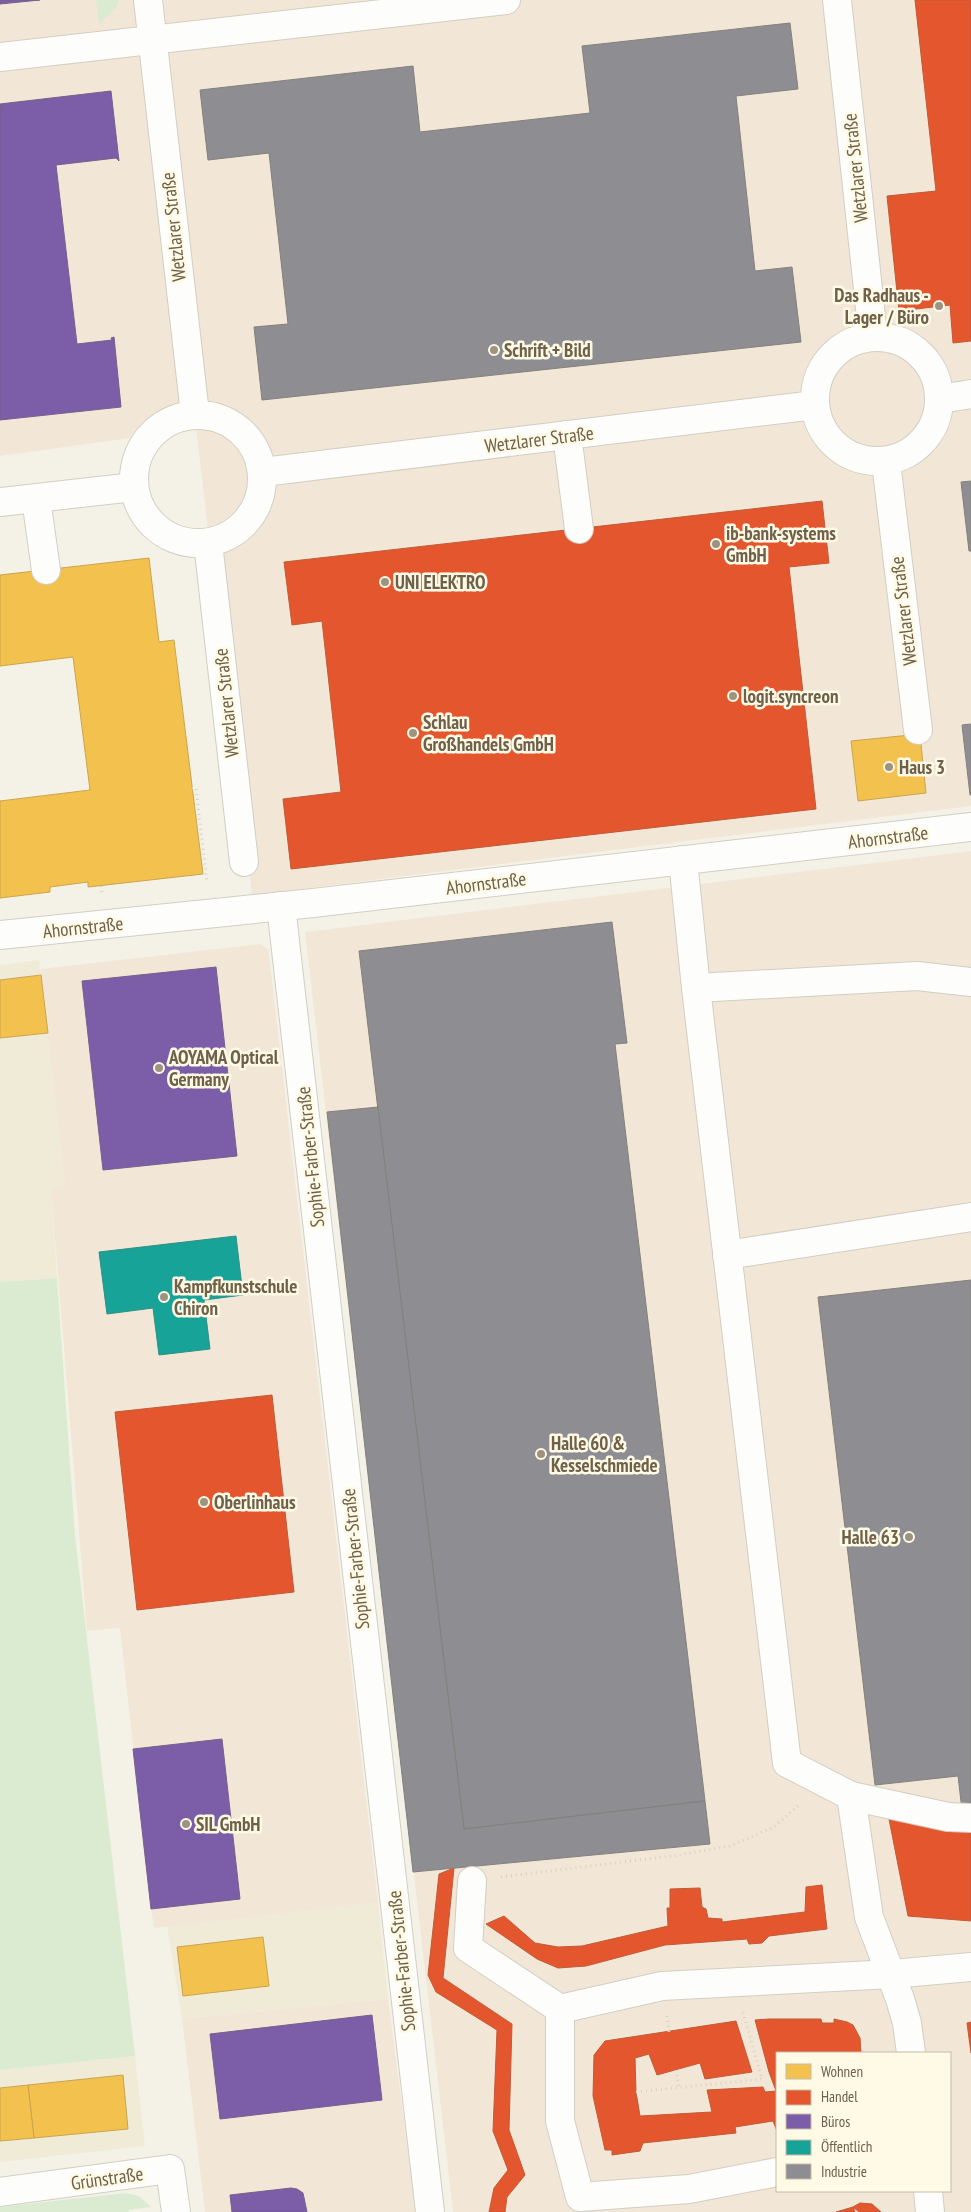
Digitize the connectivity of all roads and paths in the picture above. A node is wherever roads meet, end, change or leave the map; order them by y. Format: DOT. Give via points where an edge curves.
graph roads {
  1 [pos="148,0"];
  2 [pos="506,0"];
  3 [pos="837,0"];
  4 [pos="152,40"];
  5 [pos="0,57"];
  6 [pos="873,336"];
  7 [pos="971,394"];
  8 [pos="940,399"];
  9 [pos="815,405"];
  10 [pos="194,414"];
  11 [pos="576,434"];
  12 [pos="886,462"];
  13 [pos="263,472"];
  14 [pos="134,488"];
  15 [pos="36,499"];
  16 [pos="0,502"];
  17 [pos="588,528"];
  18 [pos="208,543"];
  19 [pos="46,570"];
  20 [pos="918,730"];
  21 [pos="192,788"];
  22 [pos="971,827"];
  23 [pos="683,860"];
  24 [pos="244,862"];
  25 [pos="281,906"];
  26 [pos="211,913"];
  27 [pos="0,935"];
  28 [pos="971,982"];
  29 [pos="696,988"];
  30 [pos="971,1217"];
  31 [pos="727,1255"];
  32 [pos="818,1779"];
  33 [pos="851,1796"];
  34 [pos="971,1818"];
  35 [pos="472,1881"];
  36 [pos="971,1967"];
  37 [pos="892,1974"];
  38 [pos="739,1982"];
  39 [pos="560,2009"];
  40 [pos="911,2052"];
  41 [pos="676,2070"];
  42 [pos="678,2088"];
  43 [pos="636,2092"];
  44 [pos="776,2172"];
  45 [pos="0,2192"];
  46 [pos="928,2192"];
  47 [pos="176,2212"];
  48 [pos="430,2212"];
  49 [pos="930,2212"];
  1 -- 4 [label="street, Wetzlarer Straße"];
  2 -- 4 [label="street"];
  3 -- 6 [label="street, Wetzlarer Straße"];
  4 -- 5 [label="street"];
  4 -- 10 [label="street, Wetzlarer Straße"];
  6 -- 8 [label="street" via="894,338 927,360 937,378"];
  6 -- 9 [label="street" via="853,341 836,352 823,367 816,386"];
  7 -- 8 [label="street"];
  8 -- 12 [label="street" via="938,416 918,447"];
  9 -- 11 [label="street, Wetzlarer Straße"];
  9 -- 12 [label="street" via="820,425 837,446 847,454 866,461"];
  10 -- 13 [label="street" via="214,416 232,423 247,436"];
  10 -- 14 [label="street" via="174,419 156,430 142,446 135,466"];
  11 -- 13 [label="street, Wetzlarer Straße"];
  11 -- 17 [label="street"];
  12 -- 20 [label="street, Wetzlarer Straße"];
  13 -- 18 [label="street" via="262,492 255,510 243,526 227,538"];
  14 -- 15 [label="street"];
  14 -- 18 [label="street" via="140,507 157,528 188,543"];
  15 -- 16 [label="street"];
  15 -- 19 [label="street"];
  18 -- 24 [label="street, Wetzlarer Straße"];
  21 -- 26 [label="path" via="196,788"];
  22 -- 23 [label="street, Ahornstraße"];
  23 -- 25 [label="street, Ahornstraße"];
  23 -- 29 [label="street"];
  25 -- 26 [label="street, Ahornstraße"];
  25 -- 48 [label="street, Sophie-Farber-Straße"];
  26 -- 27 [label="street, Ahornstraße"];
  28 -- 29 [label="street" via="916,976"];
  29 -- 31 [label="street"];
  30 -- 31 [label="street"];
  31 -- 32 [label="street" via="787,1763"];
  32 -- 33 [label="street"];
  32 -- 35 [label="path" via="799,1805 774,1827 730,1846"];
  33 -- 34 [label="street" via="948,1817"];
  33 -- 37 [label="street" via="869,1917"];
  35 -- 39 [label="street" via="468,1948"];
  36 -- 37 [label="street"];
  37 -- 38 [label="street"];
  37 -- 40 [label="street" via="906,2018"];
  38 -- 39 [label="street" via="662,1986"];
  38 -- 42 [label="path" via="743,2014 762,2079"];
  39 -- 44 [label="street" via="560,2121 580,2197 689,2189"];
  41 -- 42 [label="path"];
  42 -- 43 [label="path"];
  45 -- 47 [label="street, Grünstraße" via="170,2169"];
  46 -- 49 [label="street"];
}
